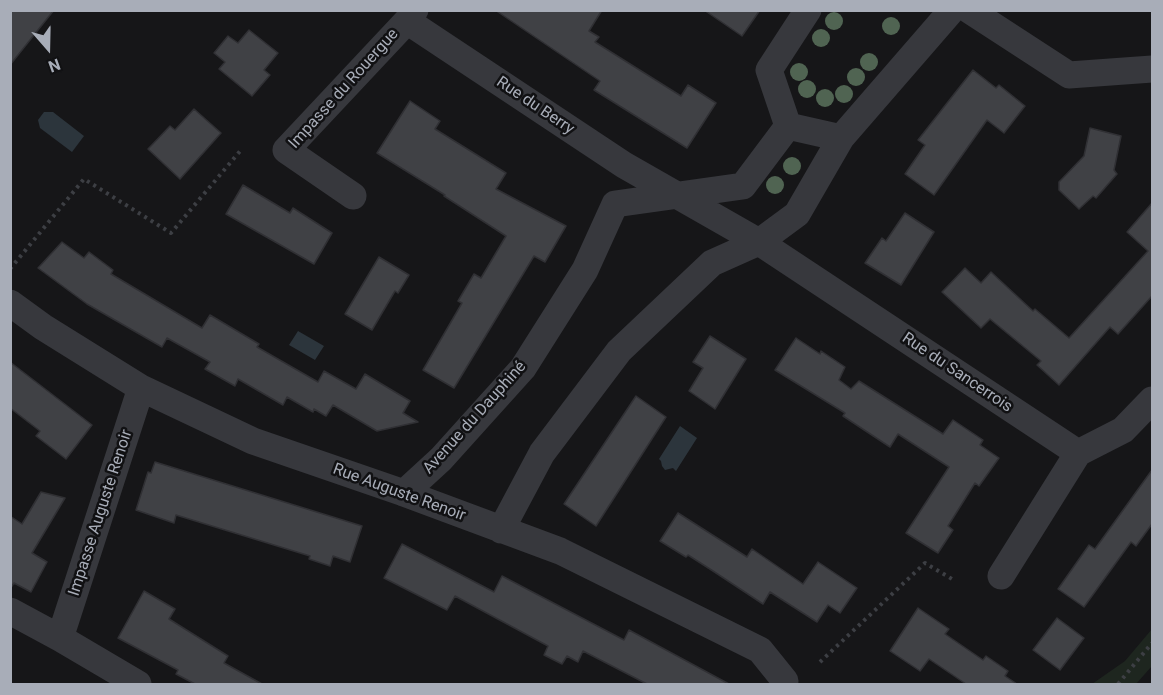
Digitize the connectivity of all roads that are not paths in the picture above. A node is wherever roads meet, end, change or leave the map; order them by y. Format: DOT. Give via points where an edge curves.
graph roads {
  1 [pos="808,10"];
  2 [pos="952,10"];
  3 [pos="969,10"];
  4 [pos="411,16"];
  5 [pos="1152,69"];
  6 [pos="788,126"];
  7 [pos="841,138"];
  8 [pos="676,195"];
  9 [pos="353,196"];
  10 [pos="759,242"];
  11 [pos="10,303"];
  12 [pos="141,388"];
  13 [pos="1152,400"];
  14 [pos="1078,453"];
  15 [pos="405,494"];
  16 [pos="501,530"];
  17 [pos="1001,576"];
  18 [pos="10,611"];
  19 [pos="60,638"];
  20 [pos="785,681"];
  21 [pos="138,684"];
  1 -- 6 [label="street" via="769,70"];
  2 -- 7 [label="street"];
  3 -- 5 [label="street" via="1069,75"];
  4 -- 8 [label="street, Rue du Berry" via="624,165"];
  4 -- 9 [label="street, Impasse du Rouergue" via="286,150"];
  6 -- 7 [label="street"];
  6 -- 8 [label="street, Avenue du Dauphiné" via="743,186"];
  7 -- 10 [label="street" via="797,214"];
  8 -- 10 [label="street"];
  8 -- 15 [label="street, Avenue du Dauphiné" via="615,204 585,270 523,368"];
  10 -- 14 [label="street, Rue du Sancerrois"];
  10 -- 16 [label="street" via="712,263 619,351 542,453"];
  11 -- 12 [label="street, Rue Auguste Renoir"];
  12 -- 15 [label="street, Rue Auguste Renoir" via="253,441"];
  12 -- 19 [label="street, Impasse Auguste Renoir"];
  13 -- 14 [label="street" via="1123,430"];
  14 -- 17 [label="street"];
  15 -- 16 [label="street, Rue Auguste Renoir"];
  16 -- 20 [label="street, Rue Auguste Renoir" via="560,551 760,650"];
  18 -- 19 [label="street"];
  19 -- 21 [label="street"];
}
